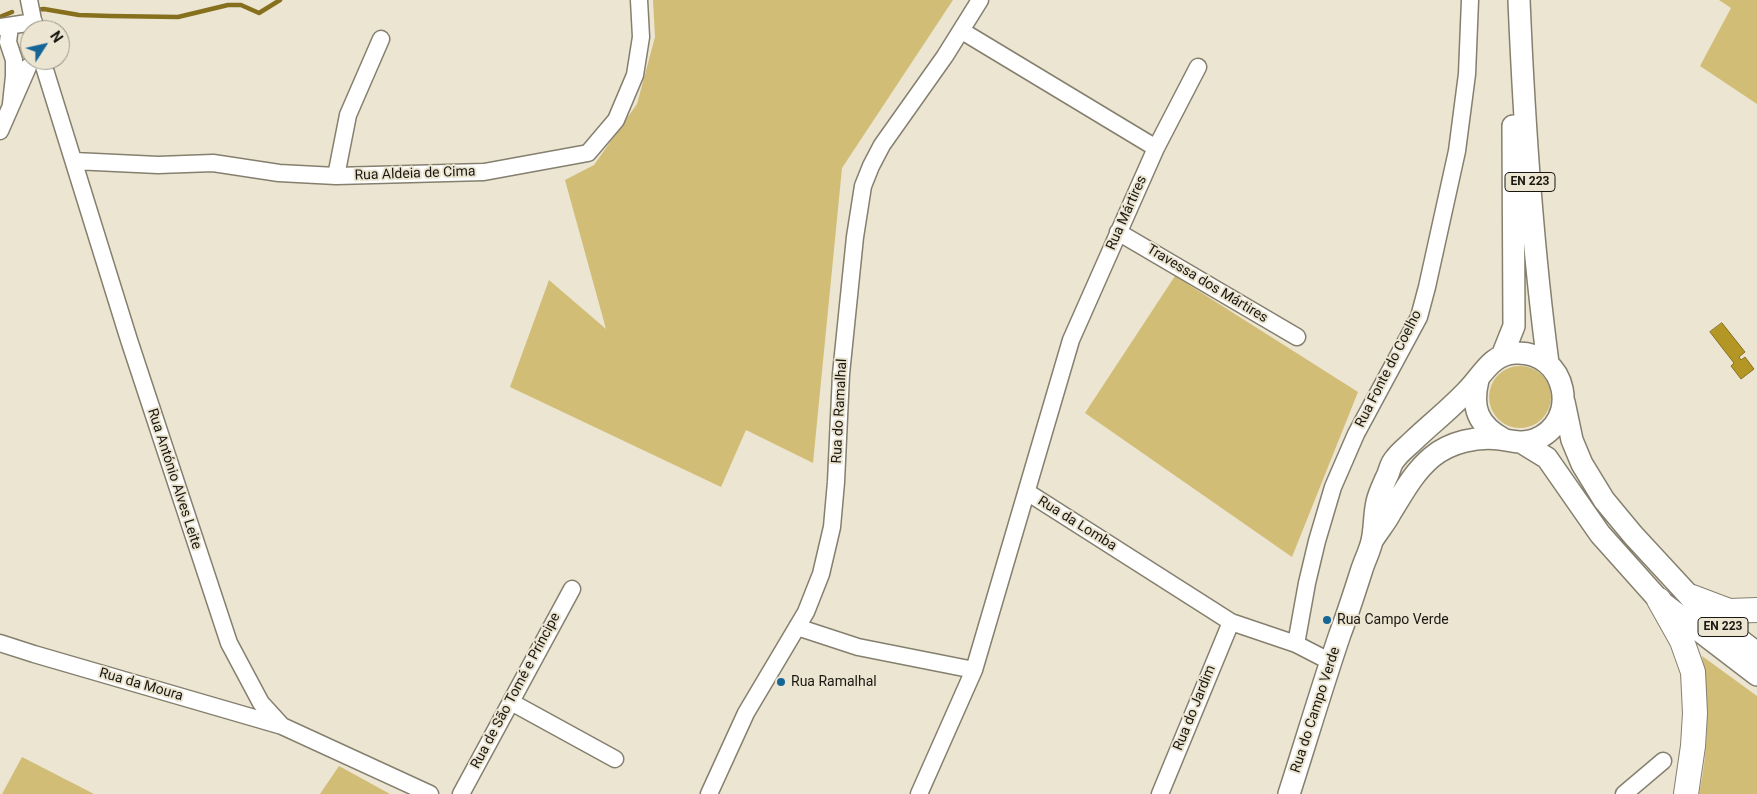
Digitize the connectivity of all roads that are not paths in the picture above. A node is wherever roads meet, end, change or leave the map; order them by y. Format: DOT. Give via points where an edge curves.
graph roads {
  1 [pos="28,0"];
  2 [pos="638,0"];
  3 [pos="980,0"];
  4 [pos="1470,0"];
  5 [pos="1518,0"];
  6 [pos="33,20"];
  7 [pos="20,29"];
  8 [pos="962,31"];
  9 [pos="4,33"];
  10 [pos="381,39"];
  11 [pos="20,50"];
  12 [pos="1198,67"];
  13 [pos="28,70"];
  14 [pos="35,70"];
  15 [pos="0,131"];
  16 [pos="1156,148"];
  17 [pos="74,161"];
  18 [pos="336,176"];
  19 [pos="1118,232"];
  20 [pos="1297,337"];
  21 [pos="1502,356"];
  22 [pos="1548,363"];
  23 [pos="1478,380"];
  24 [pos="1564,402"];
  25 [pos="1512,441"];
  26 [pos="1027,492"];
  27 [pos="1372,541"];
  28 [pos="572,589"];
  29 [pos="1692,597"];
  30 [pos="1660,600"];
  31 [pos="1757,610"];
  32 [pos="1231,622"];
  33 [pos="798,627"];
  34 [pos="0,643"];
  35 [pos="1296,644"];
  36 [pos="1757,653"];
  37 [pos="1331,662"];
  38 [pos="974,670"];
  39 [pos="1757,675"];
  40 [pos="511,702"];
  41 [pos="282,726"];
  42 [pos="615,759"];
  43 [pos="1663,761"];
  44 [pos="430,794"];
  45 [pos="461,794"];
  46 [pos="709,794"];
  47 [pos="919,794"];
  48 [pos="1160,794"];
  49 [pos="1289,794"];
  50 [pos="1624,794"];
  51 [pos="1686,794"];
  1 -- 6 [label="street, Rua António Alves Leite"];
  2 -- 18 [label="street, Rua Aldeia de Cima" via="641,37 635,75 616,120 588,153 484,172"];
  3 -- 8 [label="street, Rua do Ramalhal"];
  4 -- 35 [label="street, Rua Fonte do Coelho" via="1467,74 1457,150 1428,287 1419,317 1356,434 1333,487 1307,583"];
  5 -- 21 [label="main road, EN 223" via="1512,56 1514,326"];
  5 -- 22 [label="main road, EN 223" via="1536,262"];
  7 -- 9 [label="street, Rua António Alves Leite"];
  8 -- 16 [label="street"];
  8 -- 33 [label="street, Rua do Ramalhal" via="882,145 863,186 841,374 832,528 818,582"];
  9 -- 11 [label="street, Rua António Alves Leite"];
  10 -- 18 [label="street" via="348,115"];
  12 -- 16 [label="street, Rua Mártires"];
  13 -- 15 [label="street"];
  14 -- 17 [label="street, Rua António Alves Leite"];
  16 -- 19 [label="street, Rua Mártires"];
  17 -- 18 [label="street, Rua Aldeia de Cima" via="158,165 213,163 279,173"];
  17 -- 41 [label="street, Rua António Alves Leite" via="229,643 261,703"];
  19 -- 20 [label="street, Travessa dos Mártires"];
  19 -- 26 [label="street, Rua Mártires" via="1070,340"];
  21 -- 22 [label="main road" via="1525,353"];
  21 -- 23 [label="main road, Rua do Campo Verde / EN 223" via="1492,362"];
  22 -- 24 [label="main road, EN 223" via="1563,388"];
  23 -- 25 [label="main road, EN 223" via="1476,408 1481,421 1490,432"];
  23 -- 27 [label="main road, Rua do Campo Verde" via="1394,460 1377,502"];
  24 -- 25 [label="main road, Rua do Campo Verde" via="1560,416 1544,435 1533,440"];
  24 -- 29 [label="main road, EN 223" via="1572,440 1604,500"];
  25 -- 27 [label="main road, Rua do Campo Verde" via="1482,437 1450,446 1432,458 1405,487"];
  25 -- 30 [label="main road, EN 223" via="1547,458 1600,534"];
  26 -- 32 [label="street, Rua da Lomba"];
  26 -- 38 [label="street, Rua da Lomba"];
  27 -- 37 [label="main road, Rua do Campo Verde"];
  28 -- 40 [label="street, Rua de São Tomé e Príncipe"];
  29 -- 31 [label="highway" via="1729,611"];
  29 -- 36 [label="main road, EN 223" via="1706,614"];
  30 -- 39 [label="main road, EN 223"];
  30 -- 51 [label="highway" via="1682,641 1693,672 1695,713"];
  32 -- 35 [label="street, Rua da Lomba"];
  32 -- 48 [label="street, Rua do Jardim"];
  33 -- 38 [label="street" via="858,648"];
  33 -- 46 [label="street, Rua do Ramalhal" via="746,713"];
  34 -- 41 [label="street, Rua da Moura"];
  35 -- 37 [label="street, Rua da Lomba"];
  37 -- 49 [label="main road, Rua do Campo Verde"];
  38 -- 47 [label="street, Rua da Lomba"];
  40 -- 42 [label="street"];
  40 -- 45 [label="street, Rua de São Tomé e Príncipe"];
  41 -- 44 [label="street, Rua António Alves Leite"];
  43 -- 50 [label="street"];
}
